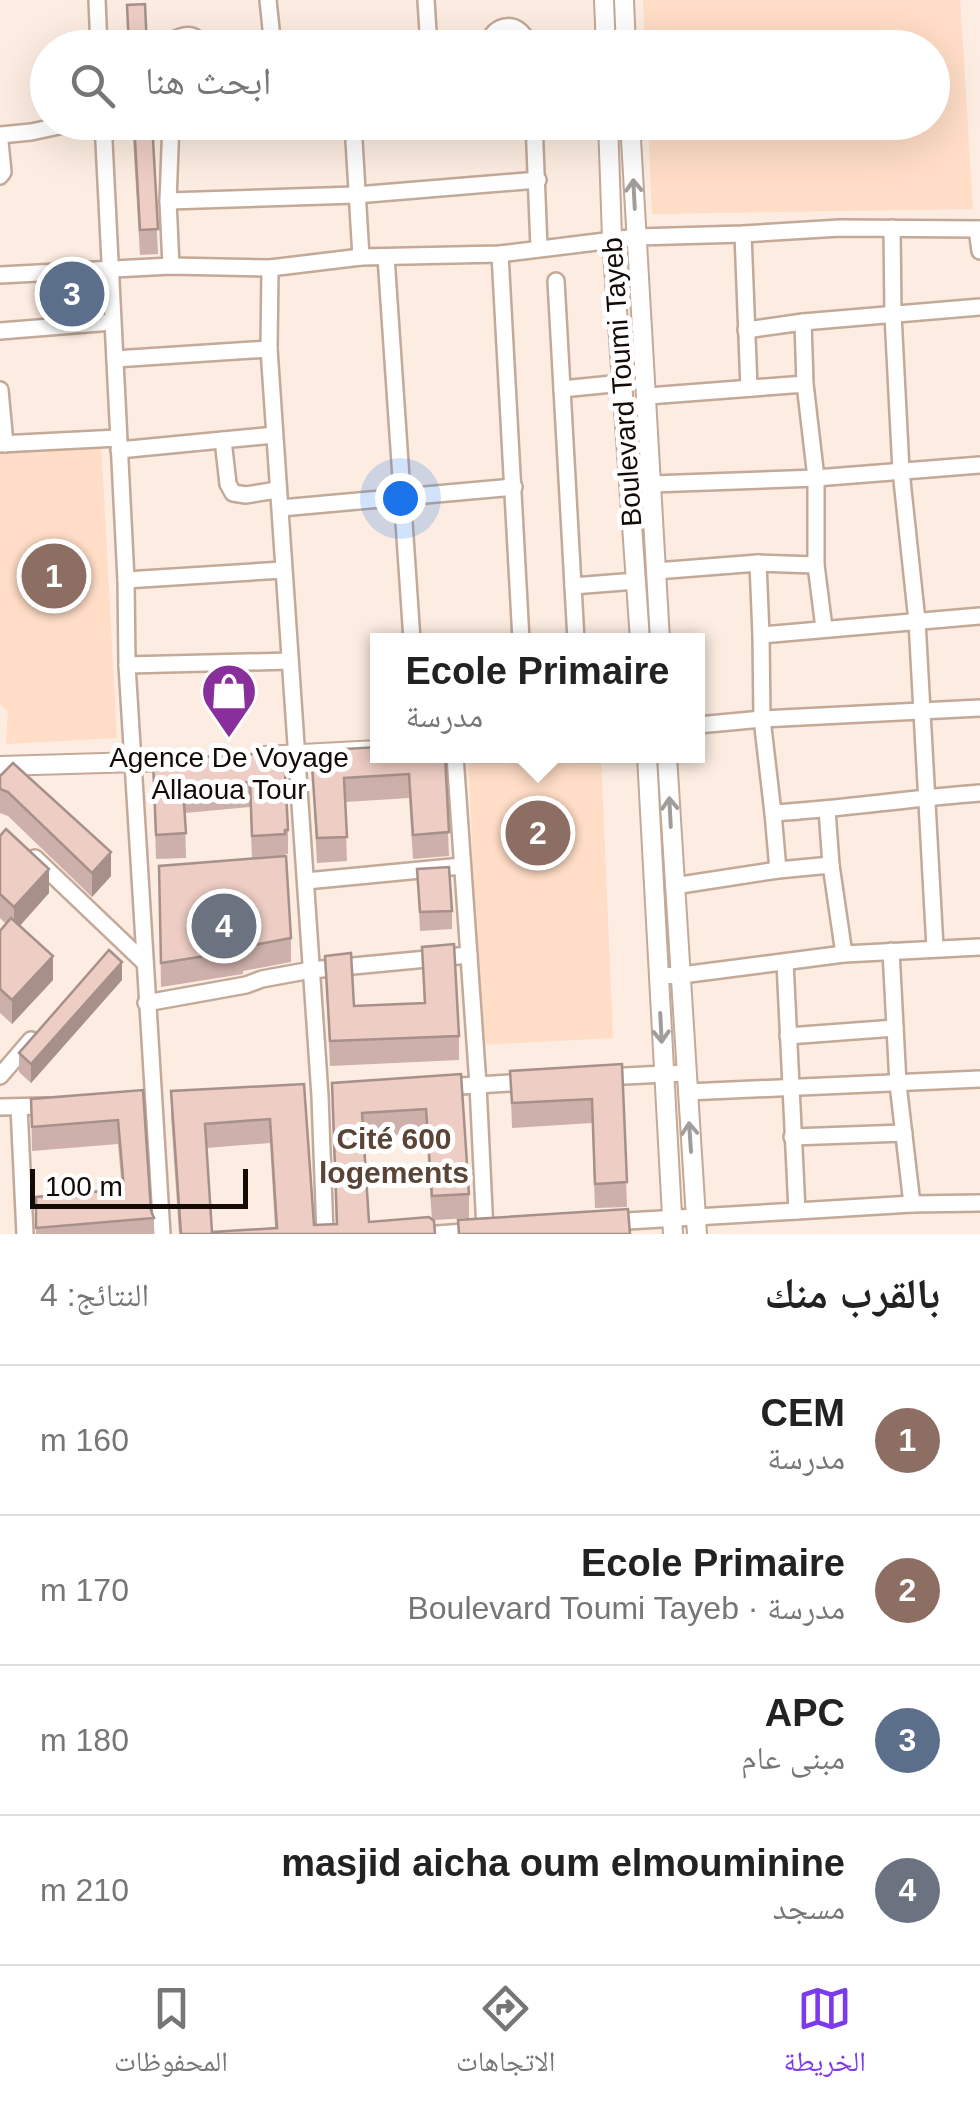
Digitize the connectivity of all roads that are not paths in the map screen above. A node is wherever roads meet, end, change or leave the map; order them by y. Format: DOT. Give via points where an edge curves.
graph roads {
  1 [pos="97,0"];
  2 [pos="268,0"];
  3 [pos="426,0"];
  4 [pos="604,0"];
  5 [pos="624,0"];
  6 [pos="98,30"];
  7 [pos="271,30"];
  8 [pos="428,30"];
  9 [pos="605,30"];
  10 [pos="625,30"];
  11 [pos="30,132"];
  12 [pos="0,138"];
  13 [pos="103,140"];
  14 [pos="170,140"];
  15 [pos="358,140"];
  16 [pos="535,140"];
  17 [pos="609,140"];
  18 [pos="631,140"];
  19 [pos="0,176"];
  20 [pos="538,180"];
  21 [pos="356,194"];
  22 [pos="168,202"];
  23 [pos="892,228"];
  24 [pos="978,229"];
  25 [pos="743,234"];
  26 [pos="636,237"];
  27 [pos="612,238"];
  28 [pos="539,248"];
  29 [pos="980,250"];
  30 [pos="500,254"];
  31 [pos="361,257"];
  32 [pos="386,257"];
  33 [pos="171,266"];
  34 [pos="270,268"];
  35 [pos="110,269"];
  36 [pos="0,274"];
  37 [pos="556,281"];
  38 [pos="980,307"];
  39 [pos="893,315"];
  40 [pos="112,322"];
  41 [pos="803,322"];
  42 [pos="746,330"];
  43 [pos="0,331"];
  44 [pos="269,349"];
  45 [pos="115,358"];
  46 [pos="622,383"];
  47 [pos="805,384"];
  48 [pos="750,388"];
  49 [pos="562,389"];
  50 [pos="0,390"];
  51 [pos="648,396"];
  52 [pos="274,435"];
  53 [pos="222,440"];
  54 [pos="3,444"];
  55 [pos="119,444"];
  56 [pos="980,465"];
  57 [pos="901,471"];
  58 [pos="816,478"];
  59 [pos="652,484"];
  60 [pos="514,487"];
  61 [pos="277,490"];
  62 [pos="402,496"];
  63 [pos="280,508"];
  64 [pos="758,564"];
  65 [pos="816,565"];
  66 [pos="283,570"];
  67 [pos="656,571"];
  68 [pos="126,580"];
  69 [pos="636,581"];
  70 [pos="573,586"];
  71 [pos="980,616"];
  72 [pos="917,620"];
  73 [pos="824,628"];
  74 [pos="412,633"];
  75 [pos="522,633"];
  76 [pos="576,633"];
  77 [pos="640,633"];
  78 [pos="660,633"];
  79 [pos="761,635"];
  80 [pos="290,661"];
  81 [pos="127,666"];
  82 [pos="980,708"];
  83 [pos="922,711"];
  84 [pos="762,718"];
  85 [pos="705,723"];
  86 [pos="370,750"];
  87 [pos="298,754"];
  88 [pos="243,757"];
  89 [pos="188,760"];
  90 [pos="133,763"];
  91 [pos="455,763"];
  92 [pos="647,763"];
  93 [pos="667,763"];
  94 [pos="0,765"];
  95 [pos="980,793"];
  96 [pos="925,796"];
  97 [pos="827,810"];
  98 [pos="773,813"];
  99 [pos="27,850"];
  100 [pos="830,865"];
  101 [pos="462,866"];
  102 [pos="286,869"];
  103 [pos="778,870"];
  104 [pos="305,874"];
  105 [pos="157,879"];
  106 [pos="139,880"];
  107 [pos="674,886"];
  108 [pos="120,939"];
  109 [pos="980,946"];
  110 [pos="935,948"];
  111 [pos="891,950"];
  112 [pos="108,952"];
  113 [pos="844,954"];
  114 [pos="469,955"];
  115 [pos="144,962"];
  116 [pos="784,962"];
  117 [pos="311,970"];
  118 [pos="682,975"];
  119 [pos="658,976"];
  120 [pos="146,1003"];
  121 [pos="48,1021"];
  122 [pos="895,1028"];
  123 [pos="788,1036"];
  124 [pos="663,1074"];
  125 [pos="0,1076"];
  126 [pos="589,1078"];
  127 [pos="980,1079"];
  128 [pos="552,1080"];
  129 [pos="686,1083"];
  130 [pos="478,1084"];
  131 [pos="898,1084"];
  132 [pos="438,1087"];
  133 [pos="790,1089"];
  134 [pos="339,1094"];
  135 [pos="301,1096"];
  136 [pos="320,1096"];
  137 [pos="172,1101"];
  138 [pos="154,1102"];
  139 [pos="134,1103"];
  140 [pos="58,1105"];
  141 [pos="19,1106"];
  142 [pos="0,1107"];
  143 [pos="904,1133"];
  144 [pos="792,1138"];
  145 [pos="980,1203"];
  146 [pos="912,1204"];
  147 [pos="797,1211"];
  148 [pos="597,1223"];
  149 [pos="697,1225"];
  150 [pos="673,1226"];
  151 [pos="504,1230"];
  152 [pos="485,1231"];
  153 [pos="24,1234"];
  154 [pos="162,1234"];
  155 [pos="325,1234"];
  156 [pos="437,1234"];
  1 -- 6 [label="street"];
  2 -- 7 [label="street"];
  3 -- 8 [label="street"];
  4 -- 9 [label="main road"];
  5 -- 10 [label="main road"];
  11 -- 12 [label="street"];
  12 -- 19 [label="street"];
  13 -- 35 [label="street"];
  14 -- 22 [label="street"];
  15 -- 21 [label="street"];
  16 -- 20 [label="street"];
  17 -- 27 [label="main road, Boulevard Toumi Tayeb"];
  26 -- 18 [label="main road, Boulevard Toumi Tayeb, one-way"];
  20 -- 21 [label="street"];
  20 -- 28 [label="street"];
  21 -- 22 [label="street"];
  21 -- 31 [label="street"];
  22 -- 33 [label="street"];
  23 -- 24 [label="street"];
  23 -- 25 [label="street"];
  23 -- 39 [label="street"];
  24 -- 29 [label="street"];
  25 -- 26 [label="street"];
  25 -- 42 [label="street"];
  26 -- 27 [label="street"];
  26 -- 51 [label="main road, Boulevard Toumi Tayeb"];
  27 -- 28 [label="street"];
  27 -- 46 [label="main road, Boulevard Toumi Tayeb"];
  28 -- 30 [label="street"];
  30 -- 32 [label="street"];
  30 -- 60 [label="street"];
  31 -- 32 [label="street"];
  31 -- 34 [label="street"];
  32 -- 62 [label="street"];
  33 -- 34 [label="street"];
  33 -- 35 [label="street"];
  34 -- 44 [label="street"];
  35 -- 36 [label="street"];
  35 -- 40 [label="street"];
  37 -- 49 [label="street"];
  38 -- 39 [label="street"];
  39 -- 41 [label="street"];
  39 -- 57 [label="street"];
  40 -- 43 [label="street"];
  40 -- 45 [label="street"];
  41 -- 42 [label="street"];
  41 -- 47 [label="street"];
  42 -- 48 [label="street"];
  44 -- 45 [label="street"];
  44 -- 52 [label="street"];
  45 -- 55 [label="street"];
  46 -- 49 [label="street"];
  46 -- 69 [label="main road, Boulevard Toumi Tayeb"];
  47 -- 48 [label="street"];
  47 -- 58 [label="street"];
  48 -- 51 [label="street"];
  49 -- 70 [label="street"];
  50 -- 54 [label="street"];
  51 -- 59 [label="main road, Boulevard Toumi Tayeb"];
  52 -- 53 [label="street"];
  52 -- 61 [label="street"];
  53 -- 55 [label="street"];
  53 -- 61 [label="street" via="234,494"];
  54 -- 55 [label="street"];
  55 -- 68 [label="street"];
  56 -- 57 [label="street"];
  57 -- 58 [label="street"];
  57 -- 72 [label="street"];
  58 -- 59 [label="street"];
  58 -- 65 [label="street"];
  59 -- 67 [label="main road, Boulevard Toumi Tayeb"];
  60 -- 62 [label="street"];
  60 -- 75 [label="street"];
  61 -- 63 [label="street"];
  62 -- 63 [label="street"];
  62 -- 74 [label="street"];
  63 -- 66 [label="street"];
  64 -- 65 [label="street"];
  64 -- 67 [label="street"];
  64 -- 79 [label="street"];
  65 -- 73 [label="street"];
  66 -- 68 [label="street"];
  66 -- 80 [label="street"];
  67 -- 78 [label="main road, Boulevard Toumi Tayeb"];
  68 -- 81 [label="street"];
  69 -- 70 [label="street"];
  69 -- 77 [label="main road, Boulevard Toumi Tayeb"];
  70 -- 76 [label="street"];
  71 -- 72 [label="street"];
  72 -- 73 [label="street"];
  72 -- 83 [label="street"];
  73 -- 79 [label="street"];
  79 -- 84 [label="street"];
  80 -- 81 [label="street"];
  80 -- 87 [label="street"];
  81 -- 90 [label="street"];
  82 -- 83 [label="street"];
  83 -- 84 [label="street"];
  83 -- 96 [label="street"];
  84 -- 85 [label="street"];
  84 -- 98 [label="street"];
  86 -- 87 [label="main road"];
  87 -- 88 [label="main road"];
  87 -- 104 [label="street"];
  89 -- 90 [label="main road"];
  90 -- 94 [label="main road"];
  90 -- 106 [label="street"];
  91 -- 101 [label="street"];
  92 -- 119 [label="main road"];
  107 -- 93 [label="main road, one-way"];
  95 -- 96 [label="street"];
  96 -- 97 [label="street"];
  96 -- 110 [label="street"];
  97 -- 98 [label="street"];
  97 -- 100 [label="street"];
  98 -- 103 [label="street"];
  99 -- 108 [label="street"];
  100 -- 103 [label="street"];
  100 -- 113 [label="street"];
  101 -- 104 [label="street"];
  101 -- 114 [label="street"];
  102 -- 104 [label="street"];
  103 -- 107 [label="street"];
  104 -- 117 [label="street"];
  105 -- 106 [label="street"];
  106 -- 115 [label="street"];
  107 -- 118 [label="main road"];
  108 -- 112 [label="street"];
  108 -- 115 [label="street"];
  109 -- 110 [label="street"];
  110 -- 111 [label="street"];
  111 -- 113 [label="street"];
  111 -- 122 [label="street"];
  113 -- 116 [label="street"];
  114 -- 117 [label="street"];
  114 -- 130 [label="street"];
  115 -- 120 [label="street"];
  116 -- 118 [label="street"];
  116 -- 123 [label="street"];
  117 -- 120 [label="street"];
  117 -- 136 [label="street"];
  118 -- 119 [label="street"];
  118 -- 129 [label="main road"];
  119 -- 124 [label="main road, one-way"];
  120 -- 138 [label="street"];
  121 -- 125 [label="street"];
  122 -- 123 [label="street"];
  122 -- 131 [label="street"];
  123 -- 133 [label="street"];
  124 -- 126 [label="street"];
  124 -- 129 [label="street"];
  124 -- 150 [label="main road"];
  127 -- 131 [label="street"];
  128 -- 130 [label="street"];
  129 -- 133 [label="street"];
  149 -- 129 [label="main road, one-way"];
  130 -- 132 [label="street"];
  130 -- 152 [label="street"];
  131 -- 133 [label="street"];
  131 -- 143 [label="street"];
  133 -- 144 [label="street"];
  134 -- 136 [label="street"];
  135 -- 136 [label="street"];
  136 -- 155 [label="street"];
  137 -- 138 [label="street"];
  138 -- 139 [label="street"];
  138 -- 154 [label="street"];
  140 -- 141 [label="street"];
  141 -- 142 [label="street"];
  141 -- 153 [label="street"];
  143 -- 144 [label="street"];
  143 -- 146 [label="street"];
  144 -- 147 [label="street"];
  145 -- 146 [label="street"];
  146 -- 147 [label="street"];
  147 -- 149 [label="street"];
  148 -- 150 [label="street"];
  149 -- 150 [label="street"];
  151 -- 152 [label="street"];
  152 -- 156 [label="street"];
}
